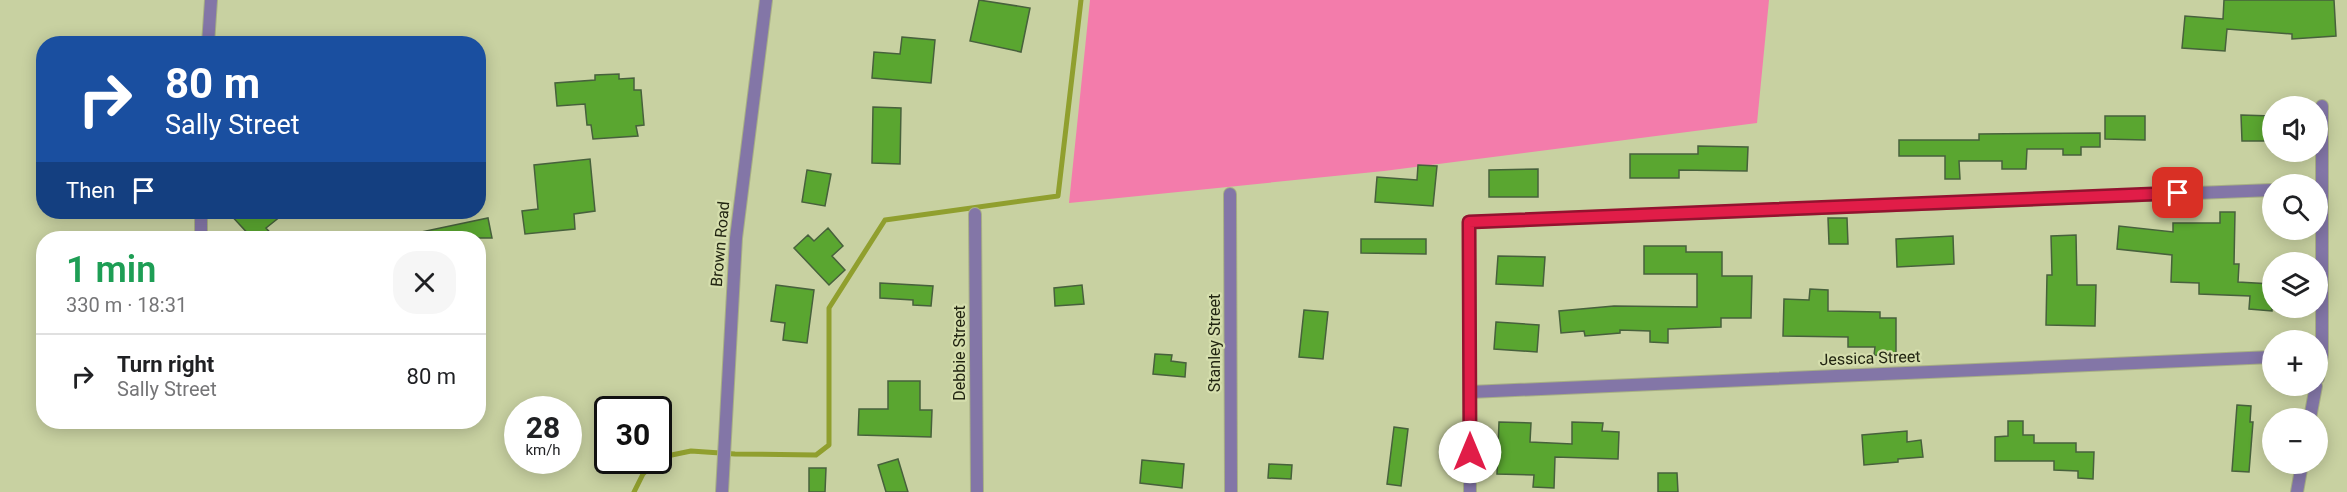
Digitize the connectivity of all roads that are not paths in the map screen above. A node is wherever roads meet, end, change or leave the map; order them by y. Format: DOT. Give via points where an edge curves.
graph roads {
  1 [pos="211,0"];
  2 [pos="766,0"];
  3 [pos="209,36"];
  4 [pos="2262,190"];
  5 [pos="1230,194"];
  6 [pos="975,214"];
  7 [pos="2320,240"];
  8 [pos="2320,330"];
  9 [pos="2262,357"];
  10 [pos="1470,392"];
  11 [pos="2300,474"];
  12 [pos="722,492"];
  13 [pos="977,492"];
  14 [pos="1232,492"];
  15 [pos="1470,492"];
  16 [pos="2297,492"];
  1 -- 3 [label="street"];
  2 -- 12 [label="street, Brown Road" via="736,238"];
  4 -- 10 [label="street" via="1469,222"];
  5 -- 14 [label="street, Stanley Street"];
  6 -- 13 [label="street, Debbie Street"];
  7 -- 8 [label="street"];
  9 -- 10 [label="street, Jessica Street"];
  10 -- 15 [label="street"];
  11 -- 16 [label="street"];
}
